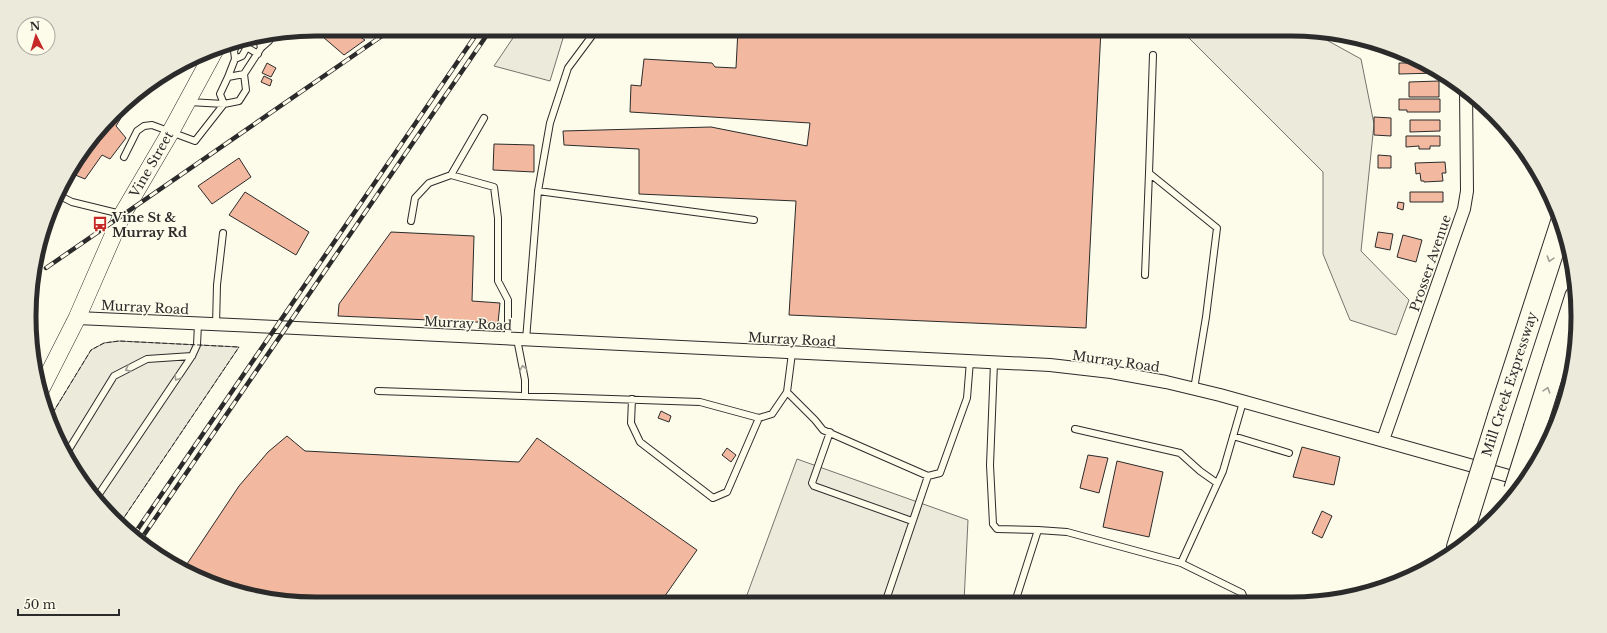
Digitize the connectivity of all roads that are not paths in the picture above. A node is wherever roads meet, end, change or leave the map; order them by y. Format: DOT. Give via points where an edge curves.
graph roads {
  1 [pos="592,36"];
  2 [pos="270,40"];
  3 [pos="259,42"];
  4 [pos="247,47"];
  5 [pos="235,48"];
  6 [pos="259,51"];
  7 [pos="1153,55"];
  8 [pos="210,57"];
  9 [pos="235,59"];
  10 [pos="244,74"];
  11 [pos="228,77"];
  12 [pos="1466,98"];
  13 [pos="187,101"];
  14 [pos="224,104"];
  15 [pos="484,118"];
  16 [pos="170,133"];
  17 [pos="124,157"];
  18 [pos="1149,173"];
  19 [pos="451,175"];
  20 [pos="538,191"];
  21 [pos="63,197"];
  22 [pos="122,215"];
  23 [pos="754,220"];
  24 [pos="411,221"];
  25 [pos="223,233"];
  26 [pos="1558,234"];
  27 [pos="1145,275"];
  28 [pos="1571,313"];
  29 [pos="77,318"];
  30 [pos="198,324"];
  31 [pos="216,325"];
  32 [pos="517,339"];
  33 [pos="792,353"];
  34 [pos="192,356"];
  35 [pos="970,362"];
  36 [pos="994,363"];
  37 [pos="44,382"];
  38 [pos="1194,389"];
  39 [pos="378,391"];
  40 [pos="787,392"];
  41 [pos="525,396"];
  42 [pos="632,399"];
  43 [pos="1244,402"];
  44 [pos="759,418"];
  45 [pos="1075,429"];
  46 [pos="830,432"];
  47 [pos="1233,436"];
  48 [pos="1383,440"];
  49 [pos="69,449"];
  50 [pos="1289,453"];
  51 [pos="928,476"];
  52 [pos="1519,479"];
  53 [pos="1518,480"];
  54 [pos="1217,483"];
  55 [pos="99,493"];
  56 [pos="912,521"];
  57 [pos="1038,530"];
  58 [pos="1460,539"];
  59 [pos="1181,563"];
  60 [pos="887,597"];
  61 [pos="1017,597"];
  62 [pos="1244,597"];
  1 -- 20 [label="lane" via="568,68 550,123"];
  2 -- 6 [label="lane"];
  3 -- 6 [label="lane"];
  4 -- 6 [label="lane"];
  4 -- 9 [label="lane" via="242,56"];
  5 -- 9 [label="lane"];
  6 -- 10 [label="lane"];
  7 -- 18 [label="lane"];
  8 -- 13 [label="main road, Vine Street"];
  9 -- 11 [label="lane"];
  10 -- 11 [label="lane"];
  10 -- 14 [label="lane" via="246,90 239,101"];
  11 -- 14 [label="lane" via="220,94"];
  12 -- 48 [label="street, Prosser Avenue" via="1467,191 1464,209"];
  13 -- 14 [label="lane"];
  13 -- 16 [label="main road, Vine Street"];
  14 -- 16 [label="lane" via="195,141"];
  15 -- 19 [label="lane"];
  16 -- 17 [label="lane" via="152,125 144,126 138,131"];
  16 -- 22 [label="main road, Vine Street"];
  18 -- 27 [label="lane"];
  18 -- 38 [label="lane" via="1217,228"];
  19 -- 24 [label="lane" via="428,183 415,198"];
  19 -- 32 [label="lane" via="494,187 498,218 498,281 508,300"];
  20 -- 23 [label="lane"];
  20 -- 32 [label="lane"];
  21 -- 22 [label="lane"];
  22 -- 29 [label="main road, Vine Street"];
  25 -- 31 [label="lane" via="217,285"];
  26 -- 58 [label="highway, Mill Creek Expressway, one-way, bridge"];
  53 -- 28 [label="highway, one-way, bridge"];
  29 -- 30 [label="street, Murray Road"];
  29 -- 37 [label="main road, Vine Street"];
  30 -- 31 [label="street, Murray Road"];
  30 -- 34 [label="lane" via="197,345"];
  31 -- 32 [label="street, Murray Road"];
  32 -- 33 [label="street, Murray Road"];
  41 -- 32 [label="lane, one-way" via="525,380"];
  33 -- 35 [label="street, Murray Road"];
  33 -- 40 [label="lane"];
  34 -- 49 [label="lane, one-way" via="146,359 114,376"];
  34 -- 55 [label="lane, one-way"];
  35 -- 36 [label="street, Murray Road"];
  35 -- 51 [label="lane" via="967,398 940,473"];
  36 -- 38 [label="street, Murray Road" via="1111,372"];
  36 -- 57 [label="lane" via="990,465 993,524 997,529"];
  38 -- 43 [label="street, Murray Road"];
  39 -- 41 [label="lane"];
  40 -- 44 [label="lane" via="772,414"];
  40 -- 46 [label="lane" via="823,430"];
  41 -- 42 [label="lane"];
  42 -- 44 [label="lane" via="700,402"];
  42 -- 44 [label="lane" via="631,423 640,442 713,498 727,492"];
  43 -- 47 [label="lane"];
  43 -- 48 [label="street, Murray Road"];
  45 -- 54 [label="lane" via="1180,453"];
  46 -- 51 [label="lane"];
  46 -- 56 [label="lane" via="812,483 814,486"];
  47 -- 50 [label="lane"];
  47 -- 54 [label="lane"];
  48 -- 52 [label="street, Murray Road"];
  51 -- 56 [label="lane"];
  54 -- 59 [label="lane"];
  56 -- 60 [label="lane"];
  57 -- 59 [label="lane" via="1067,532"];
  57 -- 61 [label="lane"];
  59 -- 62 [label="lane" via="1242,593"];
}
